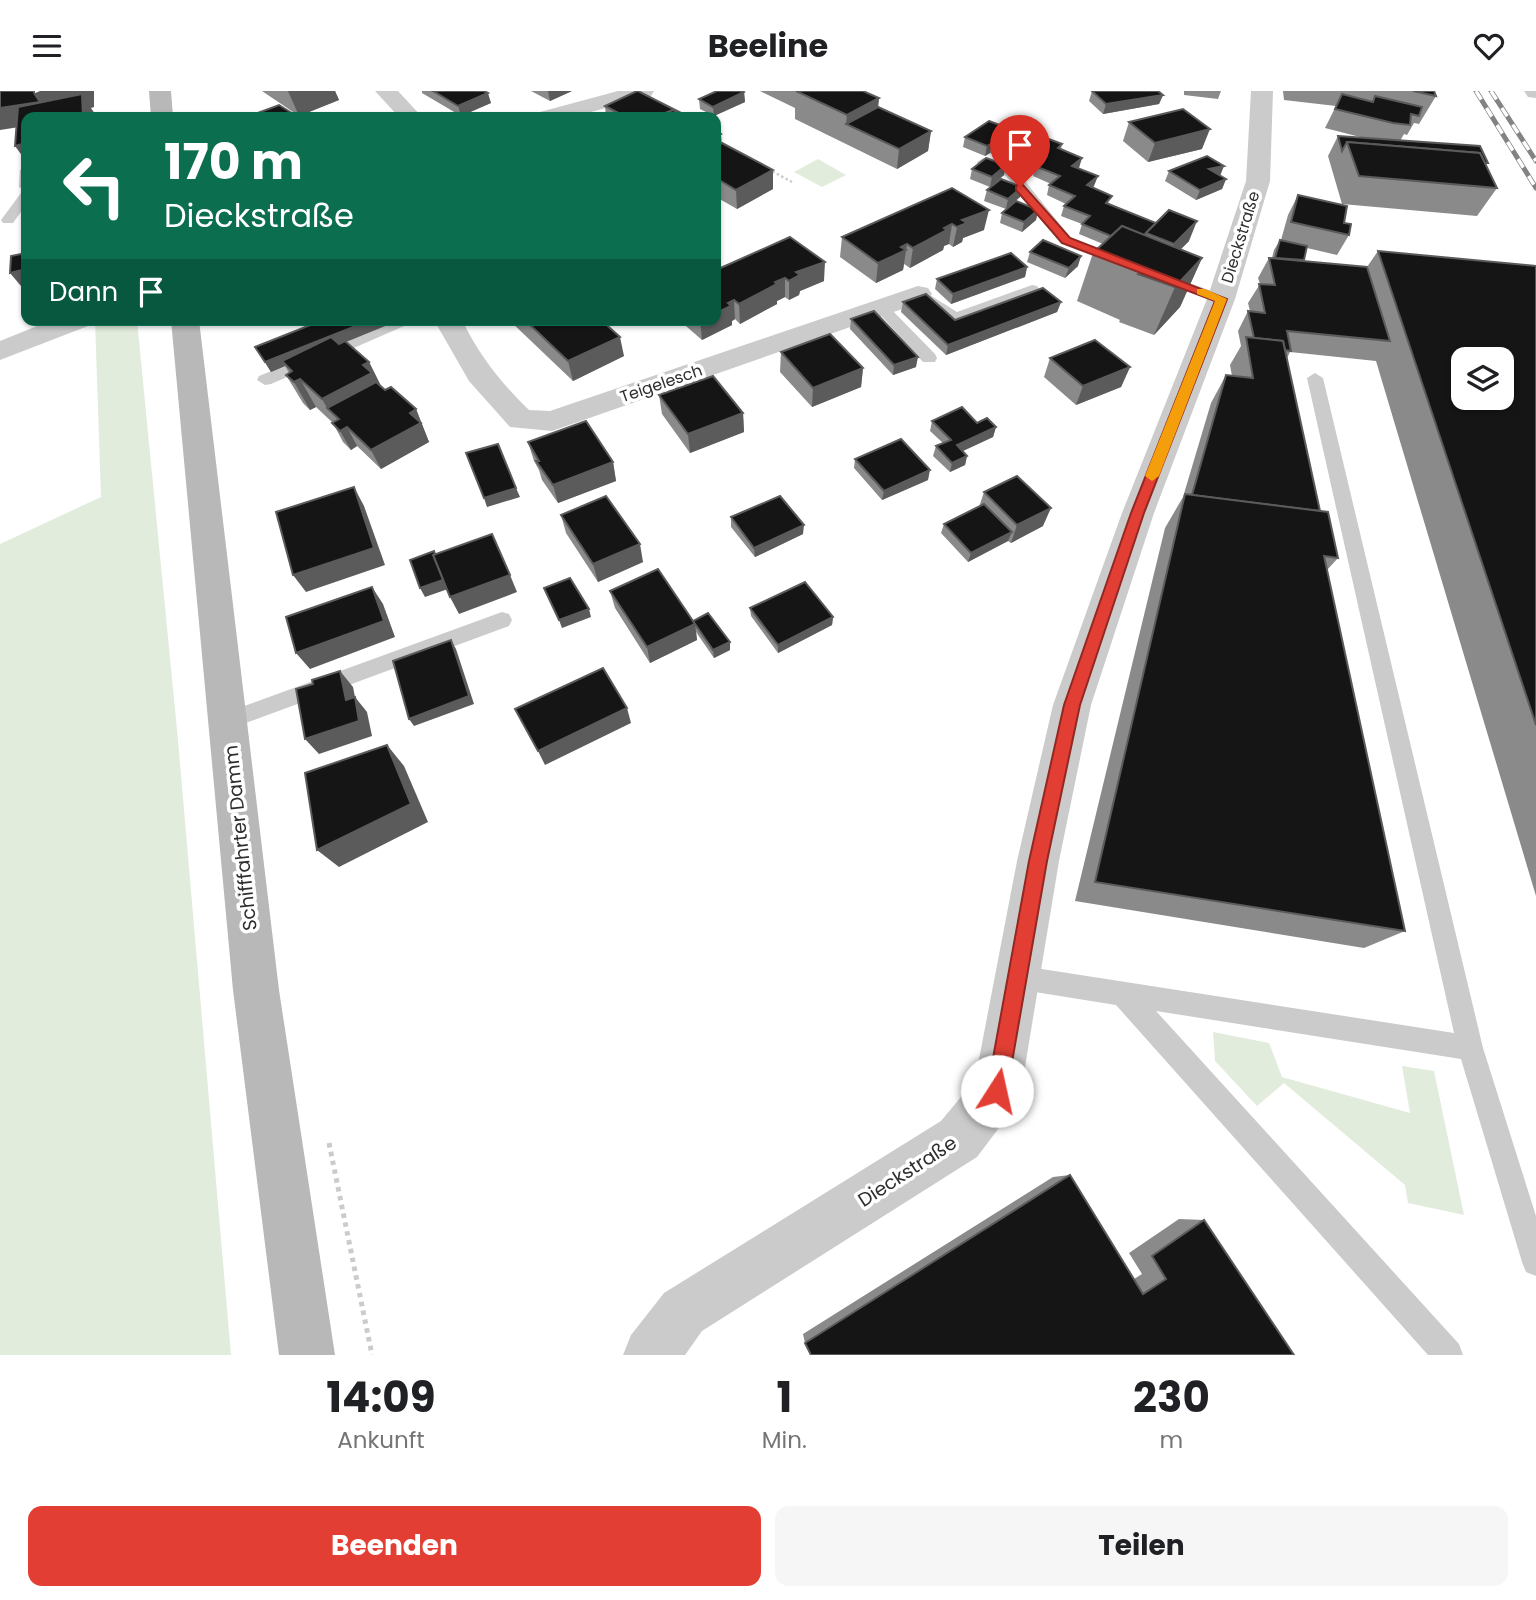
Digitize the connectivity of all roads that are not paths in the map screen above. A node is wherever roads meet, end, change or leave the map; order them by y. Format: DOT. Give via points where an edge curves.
graph roads {
  1 [pos="160,91"];
  2 [pos="386,91"];
  3 [pos="643,91"];
  4 [pos="1262,91"];
  5 [pos="162,112"];
  6 [pos="406,112"];
  7 [pos="566,112"];
  8 [pos="983,162"];
  9 [pos="21,203"];
  10 [pos="8,220"];
  11 [pos="1131,265"];
  12 [pos="1156,275"];
  13 [pos="1032,289"];
  14 [pos="918,293"];
  15 [pos="1221,299"];
  16 [pos="881,307"];
  17 [pos="63,326"];
  18 [pos="186,326"];
  19 [pos="396,326"];
  20 [pos="451,326"];
  21 [pos="0,351"];
  22 [pos="929,358"];
  23 [pos="1315,377"];
  24 [pos="265,380"];
  25 [pos="502,620"];
  26 [pos="227,721"];
  27 [pos="1016,977"];
  28 [pos="1125,996"];
  29 [pos="1470,1048"];
  30 [pos="1536,1262"];
  31 [pos="306,1355"];
  32 [pos="651,1355"];
  33 [pos="1448,1355"];
  1 -- 5 [label="main road"];
  2 -- 6 [label="street"];
  3 -- 7 [label="street"];
  4 -- 15 [label="street, Dieckstraße" via="1258,181"];
  8 -- 11 [label="lane" via="1011,173 1066,241"];
  9 -- 10 [label="lane"];
  12 -- 15 [label="lane, Dieckstraße"];
  13 -- 14 [label="lane" via="956,317"];
  14 -- 16 [label="street, Teigelesch"];
  15 -- 27 [label="street, Dieckstraße" via="1138,513 1072,705"];
  16 -- 20 [label="street, Teigelesch" via="552,421 521,420 491,392 463,353"];
  16 -- 22 [label="lane"];
  17 -- 21 [label="street"];
  18 -- 26 [label="main road, Schifffahrter Damm"];
  19 -- 24 [label="lane"];
  23 -- 29 [label="lane"];
  25 -- 26 [label="lane"];
  26 -- 31 [label="main road, Schifffahrter Damm" via="256,990"];
  27 -- 28 [label="lane"];
  27 -- 32 [label="street, Dieckstraße" via="997,1091 959,1139 683,1312"];
  28 -- 29 [label="lane"];
  28 -- 33 [label="lane"];
  29 -- 30 [label="lane"];
}
